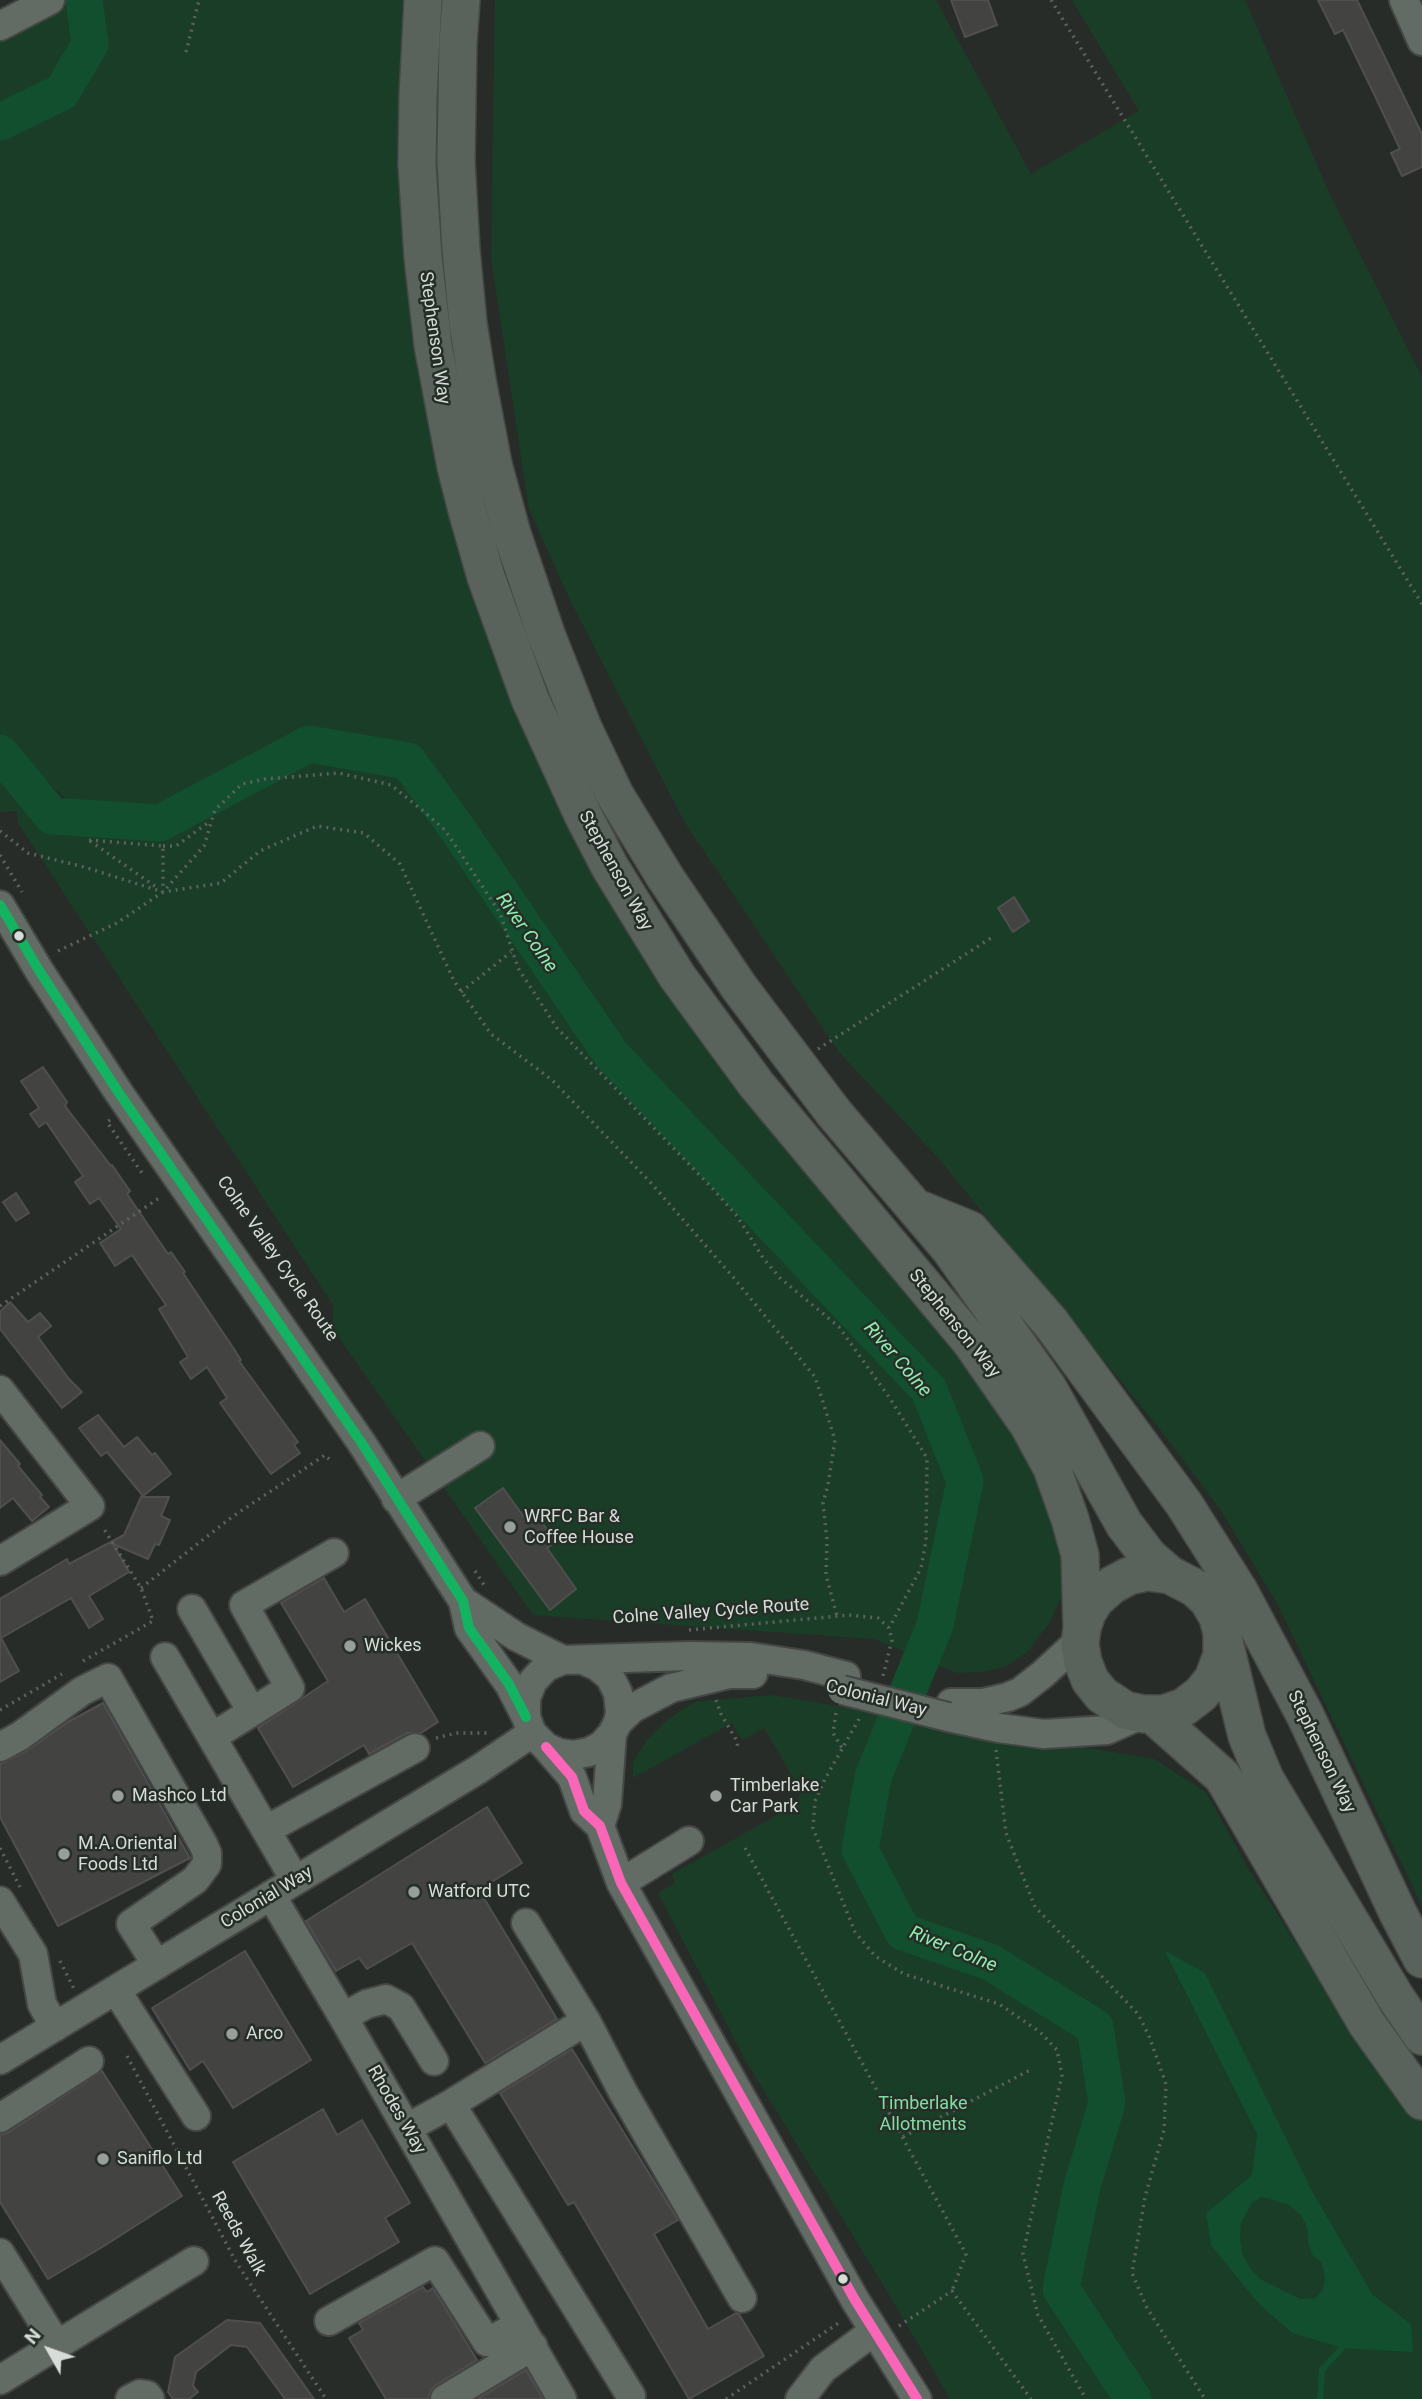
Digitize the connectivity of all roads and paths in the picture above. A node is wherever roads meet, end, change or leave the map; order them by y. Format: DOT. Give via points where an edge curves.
graph roads {
  1 [pos="49,0"];
  2 [pos="199,0"];
  3 [pos="423,0"];
  4 [pos="461,0"];
  5 [pos="1051,0"];
  6 [pos="1404,0"];
  7 [pos="1,22"];
  8 [pos="1422,41"];
  9 [pos="186,52"];
  10 [pos="1422,604"];
  11 [pos="211,820"];
  12 [pos="0,831"];
  13 [pos="163,846"];
  14 [pos="0,855"];
  15 [pos="163,892"];
  16 [pos="13,902"];
  17 [pos="991,938"];
  18 [pos="51,941"];
  19 [pos="512,951"];
  20 [pos="461,992"];
  21 [pos="795,1063"];
  22 [pos="107,1122"];
  23 [pos="145,1176"];
  24 [pos="160,1197"];
  25 [pos="914,1206"];
  26 [pos="0,1306"];
  27 [pos="0,1390"];
  28 [pos="480,1446"];
  29 [pos="332,1462"];
  30 [pos="396,1499"];
  31 [pos="90,1506"];
  32 [pos="334,1553"];
  33 [pos="0,1561"];
  34 [pos="475,1571"];
  35 [pos="1170,1575"];
  36 [pos="141,1588"];
  37 [pos="489,1592"];
  38 [pos="463,1601"];
  39 [pos="192,1609"];
  40 [pos="836,1616"];
  41 [pos="889,1628"];
  42 [pos="678,1631"];
  43 [pos="1081,1634"];
  44 [pos="1222,1635"];
  45 [pos="165,1657"];
  46 [pos="574,1661"];
  47 [pos="82,1662"];
  48 [pos="71,1669"];
  49 [pos="881,1683"];
  50 [pos="713,1691"];
  51 [pos="842,1692"];
  52 [pos="0,1710"];
  53 [pos="949,1710"];
  54 [pos="252,1712"];
  55 [pos="1147,1714"];
  56 [pos="861,1716"];
  57 [pos="615,1728"];
  58 [pos="535,1732"];
  59 [pos="456,1733"];
  60 [pos="494,1733"];
  61 [pos="212,1737"];
  62 [pos="989,1743"];
  63 [pos="0,1746"];
  64 [pos="415,1748"];
  65 [pos="842,1748"];
  66 [pos="738,1750"];
  67 [pos="600,1826"];
  68 [pos="266,1830"];
  69 [pos="689,1841"];
  70 [pos="745,1848"];
  71 [pos="295,1880"];
  72 [pos="621,1883"];
  73 [pos="271,1895"];
  74 [pos="0,1901"];
  75 [pos="526,1923"];
  76 [pos="1422,1959"];
  77 [pos="157,1965"];
  78 [pos="116,1990"];
  79 [pos="343,2017"];
  80 [pos="586,2021"];
  81 [pos="55,2027"];
  82 [pos="1422,2036"];
  83 [pos="123,2049"];
  84 [pos="0,2060"];
  85 [pos="89,2061"];
  86 [pos="434,2061"];
  87 [pos="1030,2070"];
  88 [pos="1422,2101"];
  89 [pos="451,2104"];
  90 [pos="196,2116"];
  91 [pos="0,2118"];
  92 [pos="407,2128"];
  93 [pos="903,2137"];
  94 [pos="0,2253"];
  95 [pos="194,2261"];
  96 [pos="951,2291"];
  97 [pos="742,2298"];
  98 [pos="329,2320"];
  99 [pos="842,2323"];
  100 [pos="526,2335"];
  101 [pos="877,2335"];
  102 [pos="57,2345"];
  103 [pos="0,2380"];
  104 [pos="631,2396"];
  105 [pos="130,2399"];
  106 [pos="150,2399"];
  107 [pos="326,2399"];
  108 [pos="445,2399"];
  109 [pos="562,2399"];
  110 [pos="726,2399"];
  111 [pos="800,2399"];
  112 [pos="917,2399"];
  113 [pos="1031,2399"];
  114 [pos="1086,2399"];
  115 [pos="1205,2399"];
  1 -- 7 [label="street"];
  2 -- 9 [label="path"];
  3 -- 43 [label="main road, Stephenson Way" via="417,164 433,345 468,514 530,699 610,867 690,995 787,1122 971,1342 1028,1424 1052,1468 1080,1555"];
  4 -- 21 [label="main road, Stephenson Way" via="456,159 467,311 494,464 522,566 563,680 615,795 672,888"];
  5 -- 10 [label="path"];
  6 -- 8 [label="street"];
  11 -- 13 [label="path" via="177,846"];
  11 -- 15 [label="path" via="204,846"];
  11 -- 19 [label="path" via="223,800 242,784 265,779 339,773 391,785 445,830 500,913"];
  12 -- 15 [label="path" via="28,853"];
  13 -- 15 [label="path"];
  13 -- 15 [label="path" via="89,840"];
  14 -- 16 [label="path"];
  15 -- 18 [label="path" via="117,923 58,951"];
  15 -- 20 [label="path" via="221,883 260,851 317,825 364,833 400,864"];
  16 -- 30 [label="street" via="98,1061"];
  17 -- 21 [label="path"];
  19 -- 20 [label="path"];
  19 -- 41 [label="path" via="557,1028 713,1189 780,1278 839,1327 928,1458 921,1568"];
  20 -- 40 [label="path" via="491,1034 552,1080 651,1183 815,1377 835,1440 823,1503 826,1575"];
  21 -- 25 [label="main road, Stephenson Way"];
  22 -- 23 [label="path"];
  24 -- 26 [label="path"];
  25 -- 35 [label="main road, Stephenson Way" via="1048,1388 1125,1524 1149,1558"];
  25 -- 76 [label="main road, Stephenson Way" via="970,1230 1051,1323 1184,1504 1239,1591 1299,1704"];
  27 -- 31 [label="street"];
  28 -- 30 [label="street"];
  29 -- 36 [label="path" via="325,1455 232,1517"];
  30 -- 38 [label="street"];
  31 -- 33 [label="street"];
  31 -- 36 [label="path"];
  32 -- 54 [label="street" via="244,1605 290,1688"];
  34 -- 37 [label="path"];
  35 -- 43 [label="main road" via="1129,1576 1112,1585 1095,1600"];
  35 -- 44 [label="main road" via="1208,1600"];
  36 -- 47 [label="path" via="153,1621"];
  38 -- 46 [label="street" via="517,1637"];
  38 -- 58 [label="street" via="469,1628 509,1684"];
  39 -- 54 [label="street"];
  40 -- 41 [label="path, Colne Valley Cycle Route" via="878,1618"];
  40 -- 42 [label="path, Colne Valley Cycle Route"];
  41 -- 49 [label="path" via="892,1640"];
  43 -- 53 [label="street, Colonial Way" via="1020,1692"];
  43 -- 55 [label="main road" via="1083,1662 1102,1695 1125,1710"];
  44 -- 55 [label="main road" via="1222,1655 1201,1694 1184,1707"];
  44 -- 82 [label="main road" via="1247,1736 1265,1779"];
  45 -- 61 [label="street"];
  46 -- 51 [label="street, Colonial Way" via="751,1657 804,1665"];
  46 -- 57 [label="street" via="597,1666 610,1677 620,1713"];
  46 -- 58 [label="street" via="546,1667 533,1681 526,1698"];
  48 -- 52 [label="path"];
  50 -- 66 [label="path"];
  51 -- 53 [label="street, Colonial Way, bridge"];
  51 -- 57 [label="street, Colonial Way" via="769,1675 730,1674 671,1688 633,1708"];
  51 -- 65 [label="path" via="833,1733"];
  53 -- 55 [label="street, Colonial Way" via="999,1728 1044,1734 1107,1730"];
  54 -- 61 [label="street"];
  55 -- 88 [label="main road" via="1223,1777 1367,2024"];
  56 -- 65 [label="path"];
  57 -- 58 [label="street" via="602,1745 574,1755 559,1753"];
  57 -- 67 [label="street" via="607,1804"];
  58 -- 67 [label="street" via="572,1776 584,1811"];
  58 -- 71 [label="street, Colonial Way"];
  59 -- 60 [label="path"];
  61 -- 68 [label="street"];
  62 -- 115 [label="path" via="998,1753 1006,1833 1035,1907 1138,2014 1166,2084 1164,2130 1145,2197 1132,2273 1147,2308"];
  63 -- 77 [label="street" via="108,1678 207,1853 207,1864 195,1880 131,1924"];
  64 -- 68 [label="street"];
  65 -- 114 [label="path" via="815,1801 813,1828 855,1932 875,1956 904,1974 999,2004 1040,2032 1057,2050 1062,2075 1023,2254 1038,2315"];
  67 -- 72 [label="street"];
  68 -- 71 [label="street"];
  69 -- 72 [label="street"];
  70 -- 93 [label="path"];
  71 -- 73 [label="street, Colonial Way"];
  72 -- 101 [label="street"];
  73 -- 77 [label="street, Colonial Way"];
  73 -- 79 [label="street, Rhodes Way"];
  74 -- 81 [label="street" via="33,1954 42,2004"];
  75 -- 80 [label="street"];
  77 -- 78 [label="street, Colonial Way"];
  78 -- 81 [label="street, Colonial Way"];
  78 -- 90 [label="street"];
  79 -- 86 [label="street" via="386,1999 401,2007"];
  79 -- 92 [label="street, Rhodes Way"];
  80 -- 89 [label="street"];
  80 -- 97 [label="street"];
  81 -- 84 [label="street, Colonial Way"];
  83 -- 107 [label="path, Reeds Walk" via="236,2262"];
  85 -- 91 [label="street"];
  87 -- 93 [label="path"];
  89 -- 92 [label="street"];
  89 -- 104 [label="street"];
  92 -- 100 [label="street, Rhodes Way"];
  93 -- 96 [label="path" via="967,2254"];
  94 -- 102 [label="street"];
  95 -- 102 [label="street"];
  96 -- 101 [label="path"];
  96 -- 113 [label="path"];
  98 -- 100 [label="street" via="435,2261 487,2342"];
  99 -- 110 [label="path" via="837,2322"];
  100 -- 108 [label="street"];
  100 -- 109 [label="street, Rhodes Way"];
  101 -- 111 [label="street" via="823,2370"];
  101 -- 112 [label="street"];
  102 -- 103 [label="street"];
  105 -- 106 [label="street" via="140,2394"];
}
